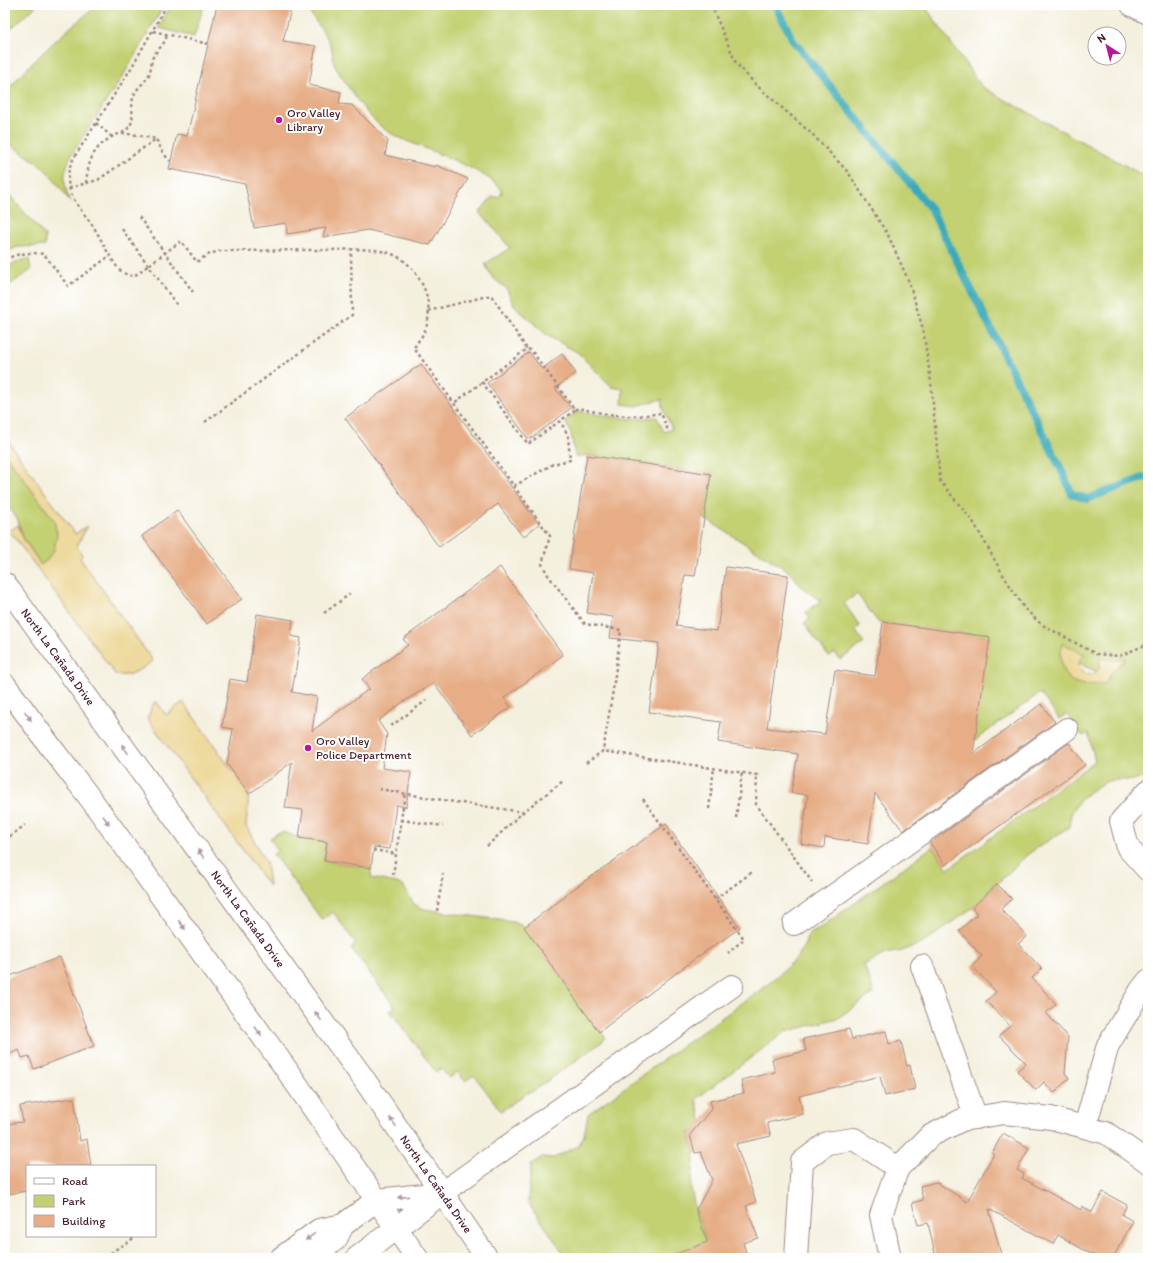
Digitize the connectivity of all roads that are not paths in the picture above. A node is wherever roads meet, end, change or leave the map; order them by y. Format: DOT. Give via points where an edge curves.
graph roads {
  1 [pos="1132,5"];
  2 [pos="1148,13"];
  3 [pos="5,584"];
  4 [pos="5,685"];
  5 [pos="1067,729"];
  6 [pos="1148,792"];
  7 [pos="1148,870"];
  8 [pos="794,924"];
  9 [pos="922,966"];
  10 [pos="1148,981"];
  11 [pos="732,986"];
  12 [pos="976,1118"];
  13 [pos="1085,1128"];
  14 [pos="1148,1162"];
  15 [pos="898,1168"];
  16 [pos="442,1193"];
  17 [pos="377,1200"];
  18 [pos="344,1225"];
  19 [pos="396,1228"];
  20 [pos="281,1258"];
  21 [pos="312,1258"];
  22 [pos="357,1258"];
  23 [pos="417,1258"];
  24 [pos="487,1258"];
  25 [pos="796,1258"];
  26 [pos="890,1258"];
  1 -- 2 [label="main road"];
  16 -- 3 [label="main road, North La Cañada Drive, one-way" via="361,1074"];
  4 -- 17 [label="main road, one-way" via="132,855"];
  5 -- 8 [label="main road"];
  6 -- 7 [label="main road" via="1121,821 1128,848"];
  9 -- 12 [label="main road"];
  10 -- 13 [label="main road" via="1108,1045"];
  11 -- 16 [label="main road"];
  12 -- 13 [label="main road" via="1004,1113 1051,1118"];
  12 -- 15 [label="main road" via="962,1120 930,1136"];
  13 -- 14 [label="main road" via="1106,1134"];
  15 -- 25 [label="main road" via="854,1139 827,1142 802,1162"];
  15 -- 26 [label="main road" via="881,1215"];
  16 -- 17 [label="main road, one-way"];
  16 -- 19 [label="main road"];
  16 -- 24 [label="main road, North La Cañada Drive"];
  17 -- 18 [label="main road"];
  17 -- 19 [label="main road"];
  18 -- 20 [label="main road, one-way" via="319,1230"];
  18 -- 21 [label="main road" via="336,1239"];
  19 -- 22 [label="main road"];
  19 -- 23 [label="main road"];
}
